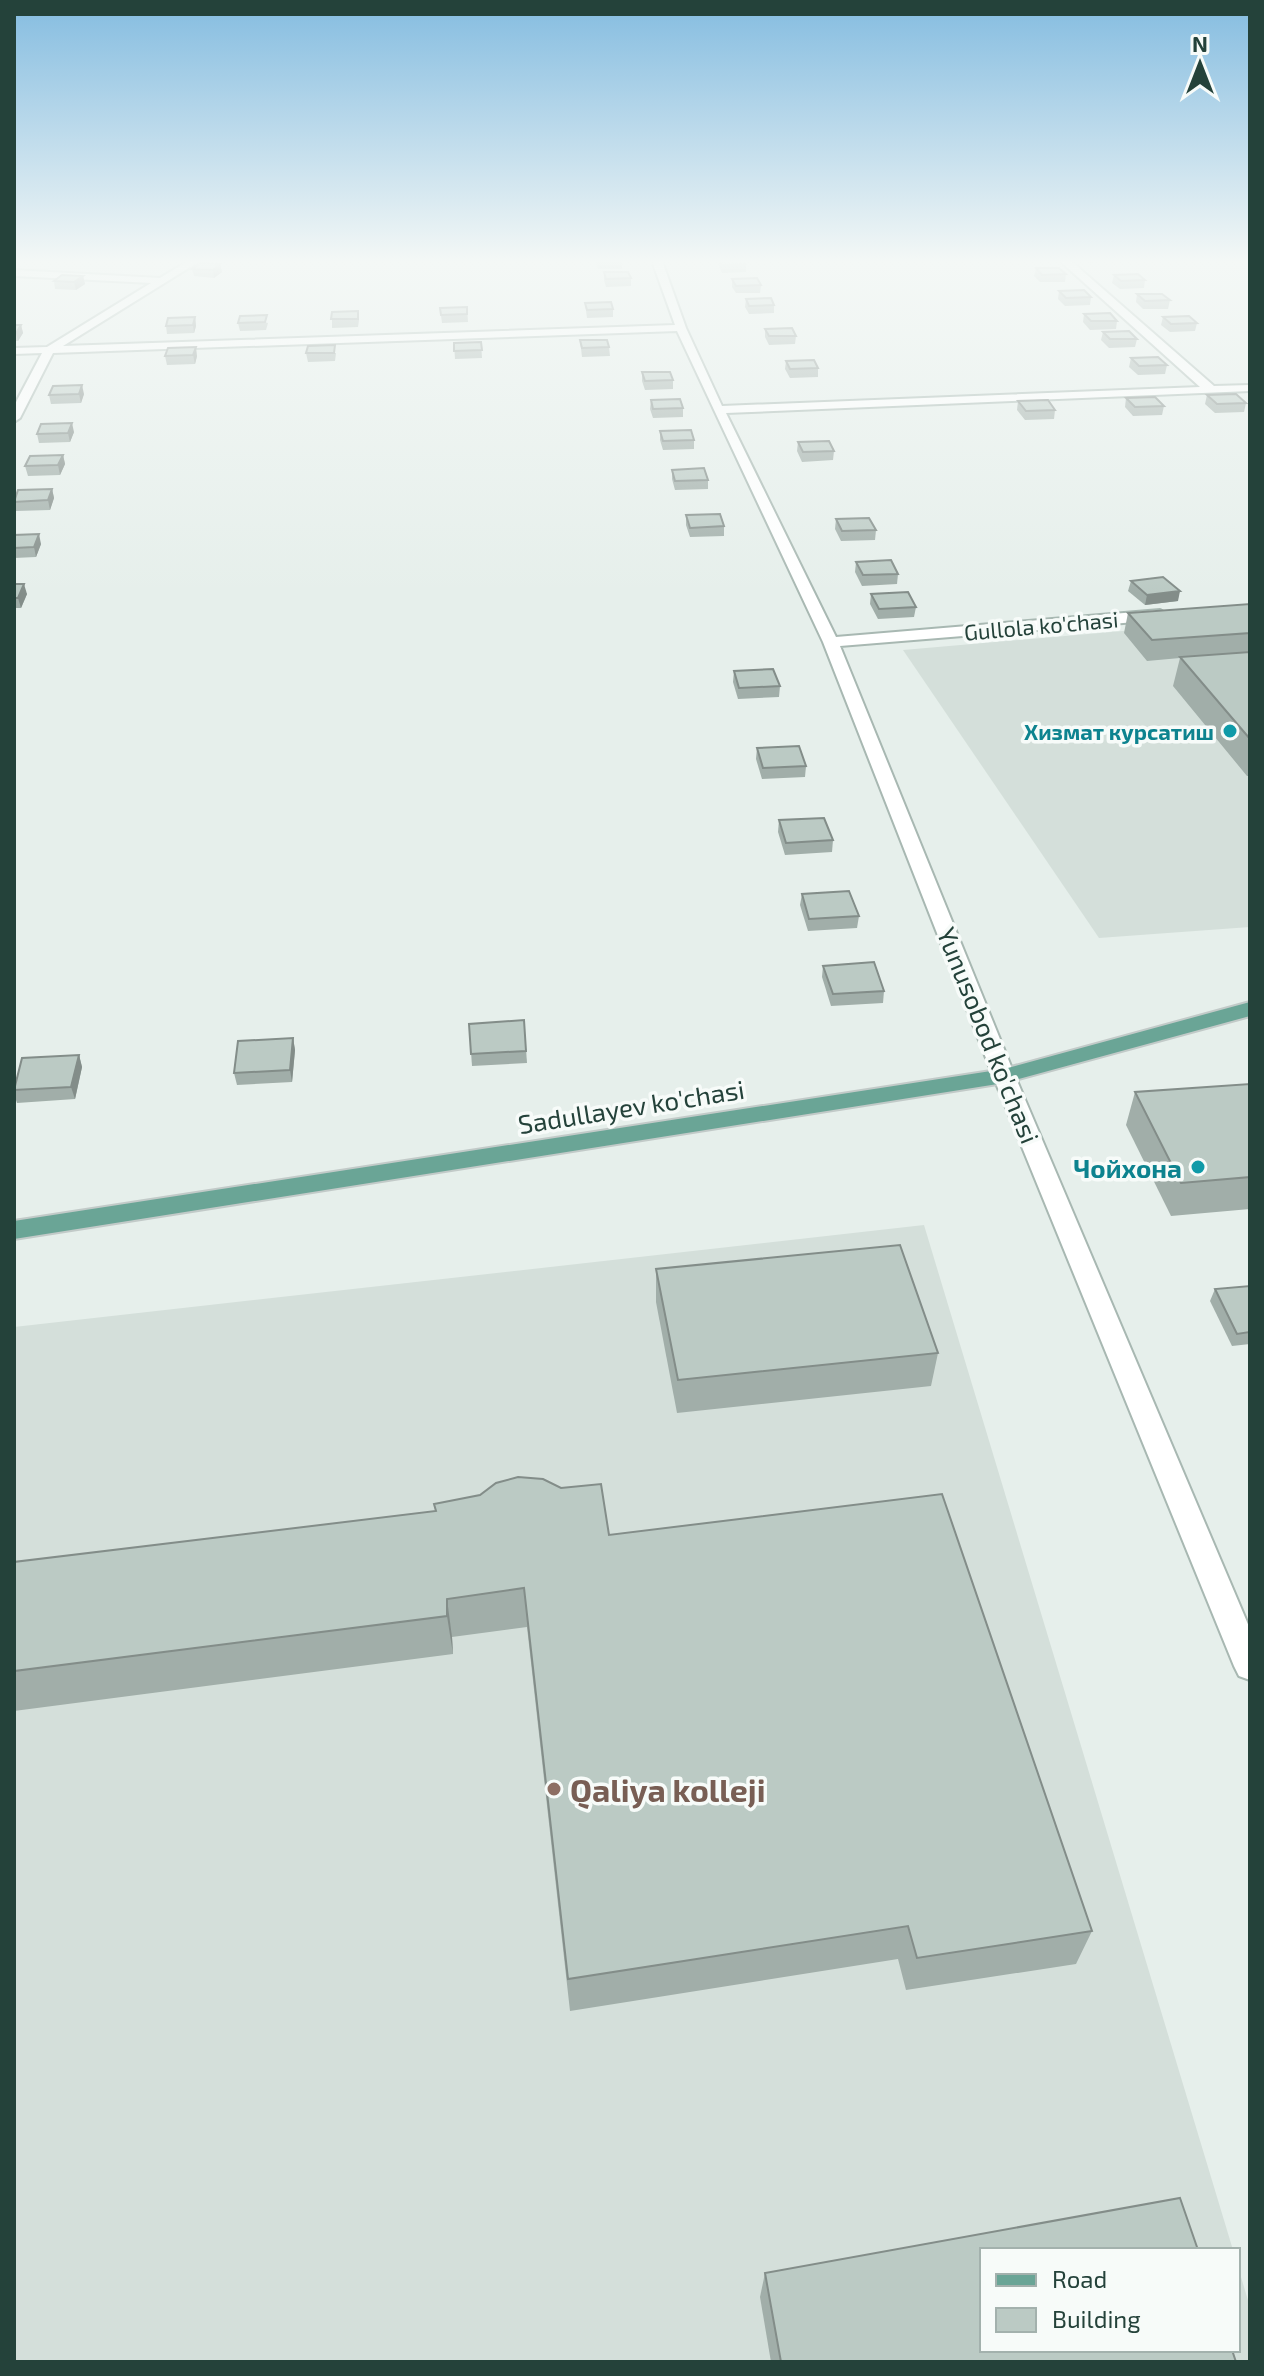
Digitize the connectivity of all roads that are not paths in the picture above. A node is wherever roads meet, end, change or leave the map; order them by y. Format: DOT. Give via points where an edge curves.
graph roads {
  1 [pos="38,372"];
  2 [pos="701,372"];
  3 [pos="1191,372"];
  4 [pos="1250,388"];
  5 [pos="1210,389"];
  6 [pos="718,410"];
  7 [pos="14,418"];
  8 [pos="1172,613"];
  9 [pos="831,642"];
  10 [pos="1250,1009"];
  11 [pos="1004,1076"];
  12 [pos="14,1230"];
  13 [pos="1250,1666"];
  1 -- 7 [label="street"];
  2 -- 6 [label="street, Yunusobod ko'chasi"];
  3 -- 5 [label="street"];
  4 -- 5 [label="street"];
  5 -- 6 [label="street"];
  6 -- 9 [label="street, Yunusobod ko'chasi"];
  8 -- 9 [label="street, Gullola ko'chasi"];
  9 -- 11 [label="street, Yunusobod ko'chasi"];
  10 -- 11 [label="main road, Sadullayev ko'chasi"];
  11 -- 12 [label="main road, Sadullayev ko'chasi"];
  11 -- 13 [label="street, Yunusobod ko'chasi"];
}
